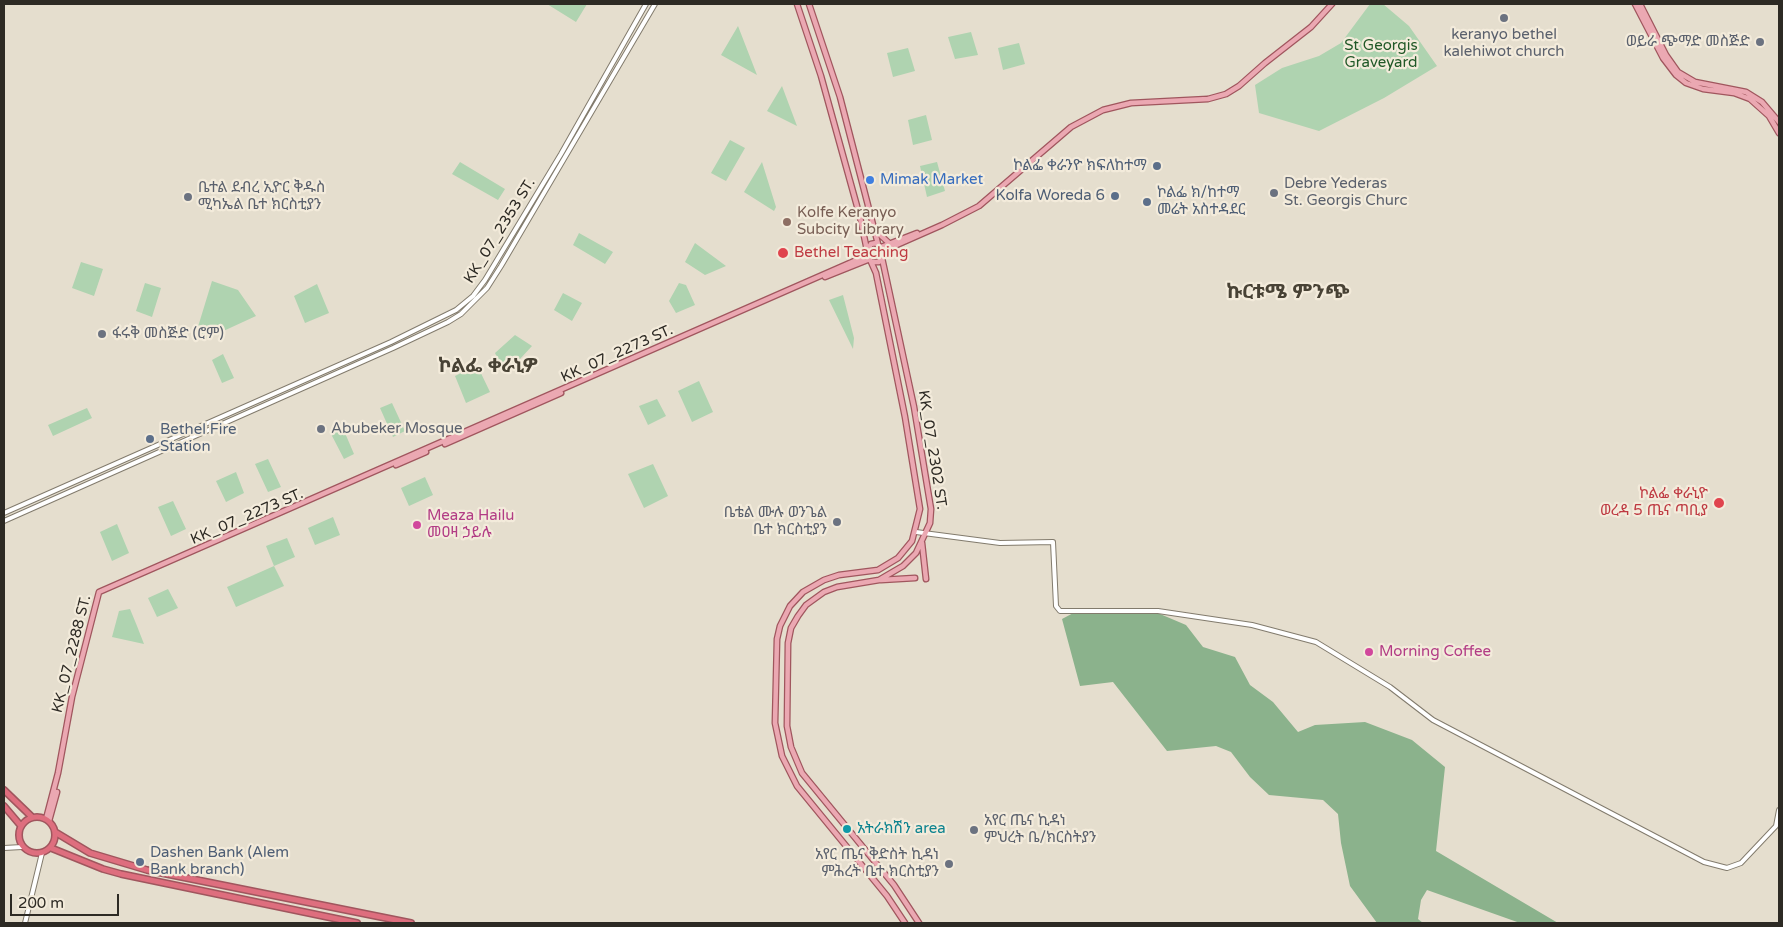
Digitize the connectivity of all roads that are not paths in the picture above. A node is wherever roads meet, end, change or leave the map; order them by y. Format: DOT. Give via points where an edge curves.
graph roads {
  1 [pos="646,4"];
  2 [pos="655,4"];
  3 [pos="797,4"];
  4 [pos="809,4"];
  5 [pos="1331,4"];
  6 [pos="1635,4"];
  7 [pos="1640,4"];
  8 [pos="1779,122"];
  9 [pos="1779,133"];
  10 [pos="873,227"];
  11 [pos="866,240"];
  12 [pos="889,246"];
  13 [pos="880,247"];
  14 [pos="869,256"];
  15 [pos="861,260"];
  16 [pos="883,260"];
  17 [pos="874,268"];
  18 [pos="146,451"];
  19 [pos="148,456"];
  20 [pos="4,513"];
  21 [pos="4,521"];
  22 [pos="916,532"];
  23 [pos="926,533"];
  24 [pos="219,540"];
  25 [pos="922,542"];
  26 [pos="915,578"];
  27 [pos="926,579"];
  28 [pos="879,580"];
  29 [pos="101,594"];
  30 [pos="4,790"];
  31 [pos="4,806"];
  32 [pos="1779,810"];
  33 [pos="32,818"];
  34 [pos="48,820"];
  35 [pos="21,826"];
  36 [pos="56,832"];
  37 [pos="22,847"];
  38 [pos="4,848"];
  39 [pos="51,848"];
  40 [pos="42,853"];
  41 [pos="25,923"];
  42 [pos="357,923"];
  43 [pos="411,923"];
  44 [pos="905,923"];
  45 [pos="919,923"];
  1 -- 18 [label="street, KK_07_2353 ST." via="561,154 485,280 470,298 444,318"];
  2 -- 19 [label="street, KK_07_2353 ST." via="501,266 487,288 466,310 448,322"];
  3 -- 11 [label="main road, KK_07_2302 ST." via="821,76"];
  4 -- 10 [label="main road" via="840,97"];
  5 -- 12 [label="main road" via="1312,26 1232,89 1209,96 1118,102 1080,118 973,206"];
  5 -- 12 [label="main road" via="1311,27 1234,90 1208,98 1131,103 1103,110 1064,131 979,206"];
  6 -- 9 [label="main road" via="1663,58 1676,75 1704,89 1750,99 1769,116"];
  7 -- 8 [label="main road" via="1678,72 1695,82 1746,92 1762,102"];
  10 -- 12 [label="main road"];
  10 -- 13 [label="main road"];
  11 -- 14 [label="main road, KK_07_2302 ST."];
  11 -- 15 [label="main road" via="866,251"];
  12 -- 13 [label="main road"];
  12 -- 16 [label="main road"];
  13 -- 14 [label="main road" via="871,244"];
  13 -- 16 [label="main road, KK_07_2302 ST."];
  14 -- 15 [label="main road, KK_07_2273 ST."];
  14 -- 16 [label="main road" via="877,263"];
  14 -- 17 [label="main road, KK_07_2302 ST."];
  15 -- 17 [label="main road"];
  15 -- 24 [label="main road, KK_07_2273 ST."];
  15 -- 29 [label="main road, KK_07_2273 ST."];
  16 -- 23 [label="main road, KK_07_2302 ST." via="930,499"];
  17 -- 22 [label="main road, KK_07_2302 ST." via="902,401 920,509"];
  18 -- 19 [label="street"];
  18 -- 20 [label="street, KK_07_2353 ST."];
  19 -- 21 [label="street, KK_07_2353 ST."];
  22 -- 23 [label="street"];
  22 -- 44 [label="main road, KK_07_2302 ST." via="906,550 888,565 878,570 840,575 812,586 790,606 777,639 774,698 782,756 798,786"];
  23 -- 25 [label="main road, KK_07_2302 ST."];
  23 -- 32 [label="street" via="1000,543 1053,542 1056,606 1060,611 1158,612 1252,624 1316,642 1390,688 1433,720 1704,862 1727,868 1741,863 1776,826"];
  24 -- 34 [label="main road, KK_07_2288 ST." via="98,593 72,696"];
  25 -- 27 [label="main road"];
  25 -- 28 [label="main road, KK_07_2302 ST." via="904,566"];
  26 -- 28 [label="main road"];
  28 -- 45 [label="main road, KK_07_2302 ST." via="824,592 806,605 791,628 787,726 796,760 811,785 894,886"];
  29 -- 34 [label="main road, KK_07_2288 ST."];
  30 -- 33 [label="highway"];
  31 -- 35 [label="highway"];
  33 -- 34 [label="highway"];
  33 -- 35 [label="highway"];
  34 -- 36 [label="highway"];
  35 -- 37 [label="highway"];
  36 -- 39 [label="highway"];
  36 -- 43 [label="highway" via="90,853 147,870"];
  37 -- 38 [label="street"];
  37 -- 40 [label="highway" via="31,853"];
  39 -- 40 [label="highway"];
  39 -- 42 [label="highway" via="121,874"];
  40 -- 41 [label="street"];
}
